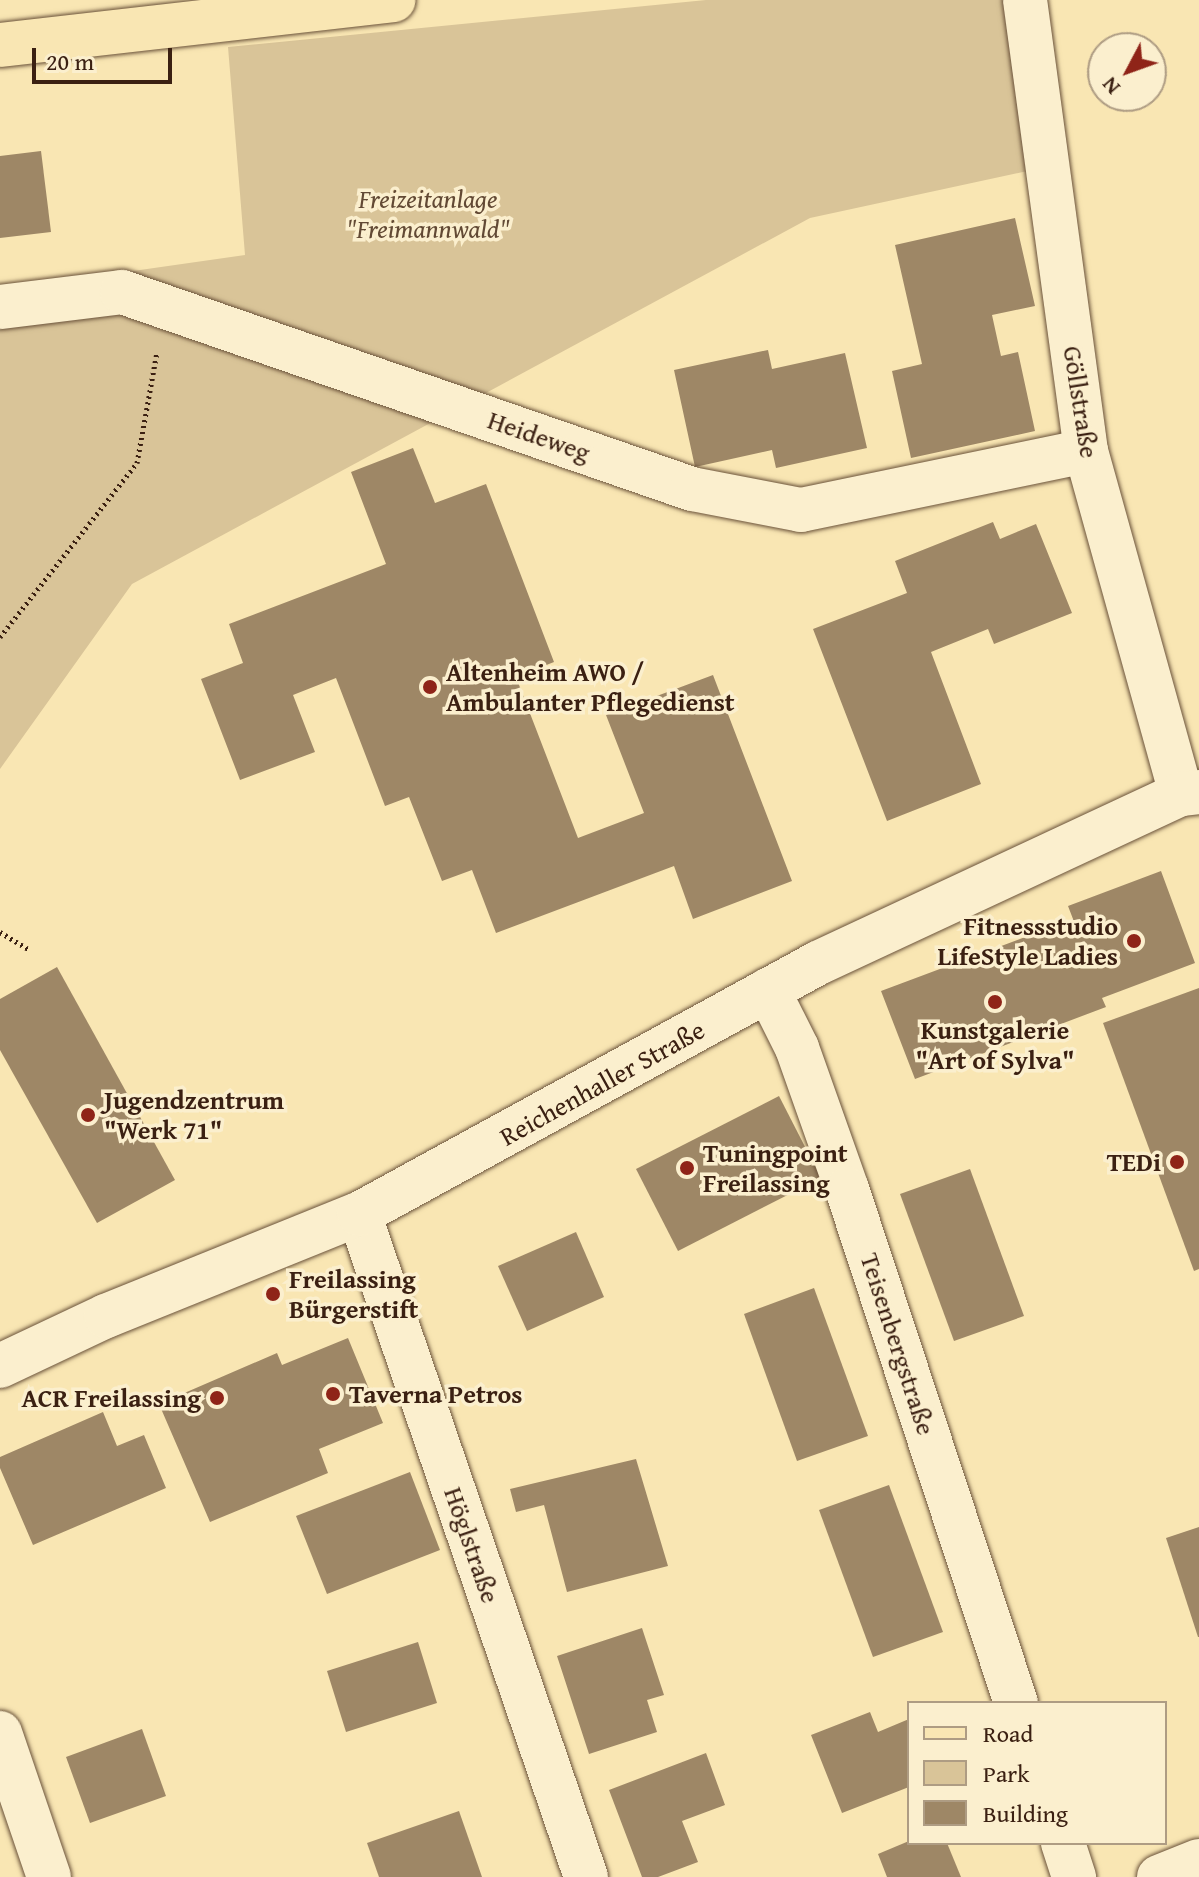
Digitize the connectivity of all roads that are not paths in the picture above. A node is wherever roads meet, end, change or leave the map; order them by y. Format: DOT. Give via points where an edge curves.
graph roads {
  1 [pos="393,0"];
  2 [pos="1025,0"];
  3 [pos="0,45"];
  4 [pos="0,307"];
  5 [pos="1086,451"];
  6 [pos="1190,793"];
  7 [pos="768,990"];
  8 [pos="359,1214"];
  9 [pos="0,1366"];
  10 [pos="1015,1701"];
  11 [pos="0,1733"];
  12 [pos="1064,1845"];
  13 [pos="1199,1861"];
  14 [pos="49,1877"];
  15 [pos="586,1877"];
  16 [pos="1074,1877"];
  17 [pos="1159,1877"];
  1 -- 3 [label="main road"];
  2 -- 5 [label="street, Göllstraße"];
  4 -- 5 [label="street, Heideweg" via="122,292 692,489 801,510"];
  5 -- 6 [label="street, Göllstraße"];
  6 -- 7 [label="street, Reichenhaller Straße"];
  7 -- 8 [label="street, Reichenhaller Straße"];
  7 -- 10 [label="street, Teisenbergstraße" via="797,1048 847,1189"];
  8 -- 9 [label="street, Reichenhaller Straße" via="106,1316"];
  8 -- 15 [label="street, Höglstraße"];
  11 -- 14 [label="street"];
  12 -- 16 [label="street"];
  13 -- 17 [label="street"];
}
